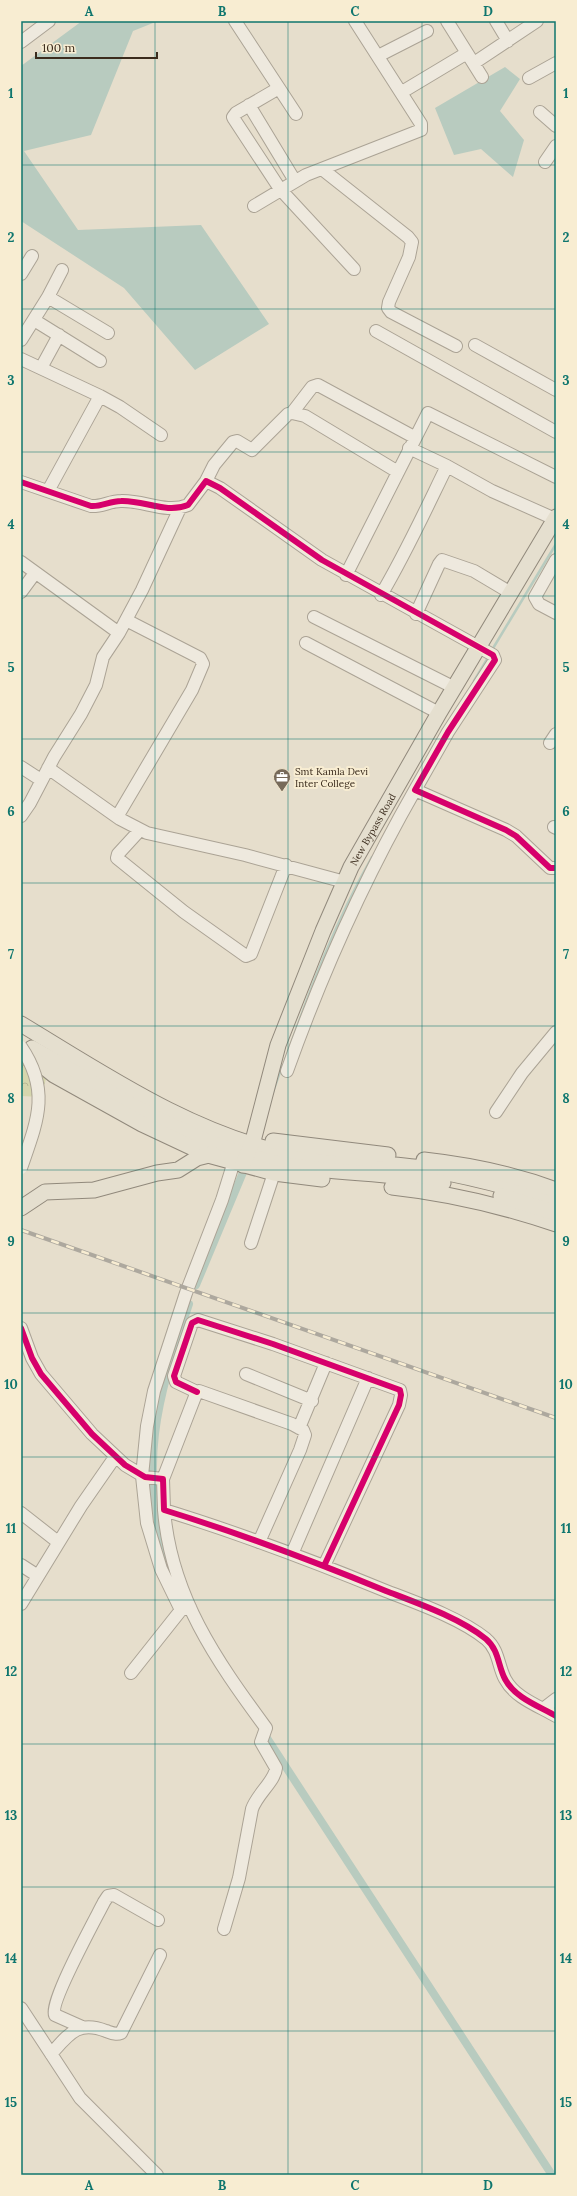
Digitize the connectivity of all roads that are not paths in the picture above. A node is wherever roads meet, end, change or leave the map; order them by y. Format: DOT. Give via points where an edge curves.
graph roads {
  1 [pos="49,21"];
  2 [pos="235,21"];
  3 [pos="355,21"];
  4 [pos="496,21"];
  5 [pos="537,21"];
  6 [pos="453,23"];
  7 [pos="427,31"];
  8 [pos="508,40"];
  9 [pos="21,42"];
  10 [pos="378,56"];
  11 [pos="471,58"];
  12 [pos="556,63"];
  13 [pos="482,77"];
  14 [pos="530,78"];
  15 [pos="279,88"];
  16 [pos="402,92"];
  17 [pos="249,105"];
  18 [pos="540,112"];
  19 [pos="296,114"];
  20 [pos="556,126"];
  21 [pos="556,146"];
  22 [pos="545,162"];
  23 [pos="322,169"];
  24 [pos="295,181"];
  25 [pos="280,189"];
  26 [pos="254,206"];
  27 [pos="32,256"];
  28 [pos="354,269"];
  29 [pos="62,270"];
  30 [pos="21,274"];
  31 [pos="48,297"];
  32 [pos="34,320"];
  33 [pos="376,331"];
  34 [pos="108,333"];
  35 [pos="59,335"];
  36 [pos="21,340"];
  37 [pos="475,345"];
  38 [pos="456,346"];
  39 [pos="21,359"];
  40 [pos="100,361"];
  41 [pos="41,368"];
  42 [pos="556,390"];
  43 [pos="100,396"];
  44 [pos="292,413"];
  45 [pos="556,432"];
  46 [pos="161,435"];
  47 [pos="414,437"];
  48 [pos="409,448"];
  49 [pos="447,466"];
  50 [pos="398,472"];
  51 [pos="556,477"];
  52 [pos="206,481"];
  53 [pos="21,482"];
  54 [pos="48,491"];
  55 [pos="180,508"];
  56 [pos="556,518"];
  57 [pos="556,560"];
  58 [pos="21,562"];
  59 [pos="35,573"];
  60 [pos="346,575"];
  61 [pos="21,592"];
  62 [pos="511,593"];
  63 [pos="381,595"];
  64 [pos="416,614"];
  65 [pos="556,614"];
  66 [pos="314,617"];
  67 [pos="126,620"];
  68 [pos="119,633"];
  69 [pos="306,643"];
  70 [pos="487,652"];
  71 [pos="454,688"];
  72 [pos="439,713"];
  73 [pos="21,767"];
  74 [pos="48,768"];
  75 [pos="41,780"];
  76 [pos="415,790"];
  77 [pos="21,816"];
  78 [pos="117,817"];
  79 [pos="140,830"];
  80 [pos="286,865"];
  81 [pos="556,868"];
  82 [pos="345,882"];
  83 [pos="301,1013"];
  84 [pos="21,1016"];
  85 [pos="21,1024"];
  86 [pos="556,1032"];
  87 [pos="26,1048"];
  88 [pos="39,1063"];
  89 [pos="287,1071"];
  90 [pos="496,1112"];
  91 [pos="243,1152"];
  92 [pos="208,1155"];
  93 [pos="21,1168"];
  94 [pos="274,1173"];
  95 [pos="556,1190"];
  96 [pos="556,1202"];
  97 [pos="21,1208"];
  98 [pos="556,1213"];
  99 [pos="556,1224"];
  100 [pos="251,1243"];
  101 [pos="22,1334"];
  102 [pos="326,1363"];
  103 [pos="246,1374"];
  104 [pos="368,1378"];
  105 [pos="197,1392"];
  106 [pos="312,1401"];
  107 [pos="299,1428"];
  108 [pos="115,1457"];
  109 [pos="144,1476"];
  110 [pos="161,1479"];
  111 [pos="164,1510"];
  112 [pos="21,1513"];
  113 [pos="58,1542"];
  114 [pos="259,1542"];
  115 [pos="292,1554"];
  116 [pos="21,1565"];
  117 [pos="324,1566"];
  118 [pos="38,1576"];
  119 [pos="21,1604"];
  120 [pos="185,1609"];
  121 [pos="131,1673"];
  122 [pos="556,1699"];
  123 [pos="543,1708"];
  124 [pos="556,1716"];
  125 [pos="158,1920"];
  126 [pos="224,1930"];
  127 [pos="160,1955"];
  128 [pos="21,2008"];
  129 [pos="82,2027"];
  130 [pos="51,2054"];
  131 [pos="157,2175"];
  1 -- 9 [label="street"];
  2 -- 15 [label="street"];
  3 -- 10 [label="street"];
  4 -- 8 [label="street"];
  5 -- 8 [label="street"];
  6 -- 11 [label="street"];
  7 -- 10 [label="street"];
  8 -- 11 [label="street"];
  10 -- 16 [label="street"];
  11 -- 13 [label="street"];
  11 -- 16 [label="street"];
  12 -- 14 [label="street"];
  15 -- 17 [label="street"];
  15 -- 19 [label="street"];
  16 -- 23 [label="street" via="421,124 421,130"];
  17 -- 24 [label="street"];
  17 -- 25 [label="street" via="233,117"];
  18 -- 20 [label="street"];
  21 -- 22 [label="street"];
  23 -- 24 [label="street"];
  23 -- 38 [label="street" via="412,242 409,257 389,302 388,308 391,312"];
  24 -- 25 [label="street"];
  25 -- 26 [label="street"];
  25 -- 28 [label="street"];
  27 -- 30 [label="street"];
  29 -- 31 [label="street"];
  31 -- 32 [label="street"];
  31 -- 34 [label="street"];
  32 -- 35 [label="street"];
  32 -- 36 [label="street"];
  33 -- 45 [label="street"];
  35 -- 40 [label="street"];
  35 -- 41 [label="street"];
  37 -- 42 [label="street"];
  39 -- 41 [label="street"];
  41 -- 43 [label="street"];
  43 -- 46 [label="street"];
  43 -- 54 [label="street"];
  44 -- 47 [label="street" via="312,387 318,385"];
  44 -- 50 [label="street" via="305,416"];
  44 -- 52 [label="street" via="252,450 237,441 233,442 214,465"];
  47 -- 48 [label="street"];
  47 -- 51 [label="street" via="425,415 430,413"];
  48 -- 49 [label="street"];
  48 -- 50 [label="street"];
  49 -- 56 [label="street" via="492,491"];
  49 -- 63 [label="street" via="425,507 407,551"];
  50 -- 60 [label="street"];
  52 -- 55 [label="street" via="188,505"];
  52 -- 60 [label="street"];
  53 -- 54 [label="street"];
  54 -- 55 [label="street" via="96,506 120,500"];
  55 -- 67 [label="street"];
  56 -- 62 [label="main road, New Bypass Road"];
  57 -- 65 [label="street" via="535,597 539,604"];
  58 -- 59 [label="street"];
  59 -- 61 [label="street"];
  59 -- 68 [label="street"];
  60 -- 63 [label="street"];
  62 -- 64 [label="street" via="474,571 442,560"];
  62 -- 70 [label="main road, New Bypass Road"];
  63 -- 64 [label="street"];
  64 -- 70 [label="street"];
  66 -- 71 [label="street"];
  67 -- 68 [label="street"];
  67 -- 78 [label="street" via="200,658 203,664 192,690"];
  68 -- 74 [label="street" via="103,657 96,685 81,714"];
  69 -- 72 [label="street"];
  70 -- 71 [label="main road, New Bypass Road"];
  70 -- 76 [label="street" via="494,660"];
  71 -- 72 [label="main road, New Bypass Road"];
  72 -- 82 [label="main road, New Bypass Road" via="351,867"];
  73 -- 75 [label="street"];
  74 -- 75 [label="street"];
  74 -- 78 [label="street"];
  75 -- 77 [label="street"];
  76 -- 81 [label="street" via="506,830 550,868"];
  76 -- 83 [label="street" via="378,855"];
  78 -- 79 [label="street"];
  79 -- 80 [label="street"];
  79 -- 80 [label="street" via="118,854 118,858 184,912 246,956 252,954"];
  80 -- 82 [label="street"];
  82 -- 83 [label="main road, New Bypass Road"];
  83 -- 89 [label="street"];
  83 -- 91 [label="main road, New Bypass Road" via="278,1045"];
  84 -- 91 [label="main road" via="157,1096 203,1119"];
  85 -- 91 [label="main road" via="158,1106"];
  86 -- 90 [label="street" via="522,1073"];
  87 -- 91 [label="main road" via="153,1116"];
  87 -- 93 [label="street, bridge" via="38,1084 40,1101 38,1116"];
  88 -- 92 [label="main road" via="54,1075 142,1124"];
  91 -- 92 [label="main road"];
  91 -- 94 [label="main road"];
  91 -- 95 [label="main road" via="281,1143 465,1165 530,1180"];
  91 -- 96 [label="main road" via="420,1168 466,1177"];
  91 -- 98 [label="main road" via="281,1164 436,1181 481,1190"];
  91 -- 109 [label="street" via="187,1288 154,1391 147,1426"];
  92 -- 97 [label="main road" via="197,1158 178,1170 94,1190 45,1192"];
  94 -- 99 [label="main road" via="420,1190 488,1204"];
  94 -- 100 [label="street"];
  101 -- 108 [label="street" via="42,1374 92,1434"];
  102 -- 104 [label="street"];
  102 -- 105 [label="street" via="208,1322 195,1320 179,1355 174,1379"];
  102 -- 106 [label="street"];
  103 -- 106 [label="street"];
  104 -- 115 [label="street"];
  104 -- 117 [label="street" via="397,1388 401,1392 401,1398"];
  105 -- 107 [label="street" via="223,1398"];
  105 -- 110 [label="street"];
  106 -- 107 [label="street"];
  107 -- 114 [label="street" via="305,1435"];
  108 -- 109 [label="street"];
  108 -- 113 [label="street"];
  109 -- 110 [label="street"];
  109 -- 120 [label="street" via="142,1491 149,1530 161,1569"];
  110 -- 111 [label="street"];
  111 -- 114 [label="street"];
  111 -- 120 [label="street" via="171,1559"];
  112 -- 113 [label="street"];
  113 -- 118 [label="street"];
  114 -- 115 [label="street"];
  115 -- 117 [label="street"];
  116 -- 118 [label="street"];
  117 -- 123 [label="street" via="434,1610 487,1639 510,1686 523,1698"];
  118 -- 119 [label="street"];
  120 -- 121 [label="street"];
  120 -- 126 [label="street" via="266,1728 261,1742 276,1771 252,1808 239,1878"];
  122 -- 123 [label="street"];
  123 -- 124 [label="street"];
  125 -- 129 [label="street" via="111,1894 104,1902 62,1986 54,2009 55,2015"];
  127 -- 129 [label="street" via="121,2033 116,2035 96,2027"];
  128 -- 130 [label="street"];
  129 -- 130 [label="street" via="66,2038"];
  130 -- 131 [label="street" via="80,2098"];
}
